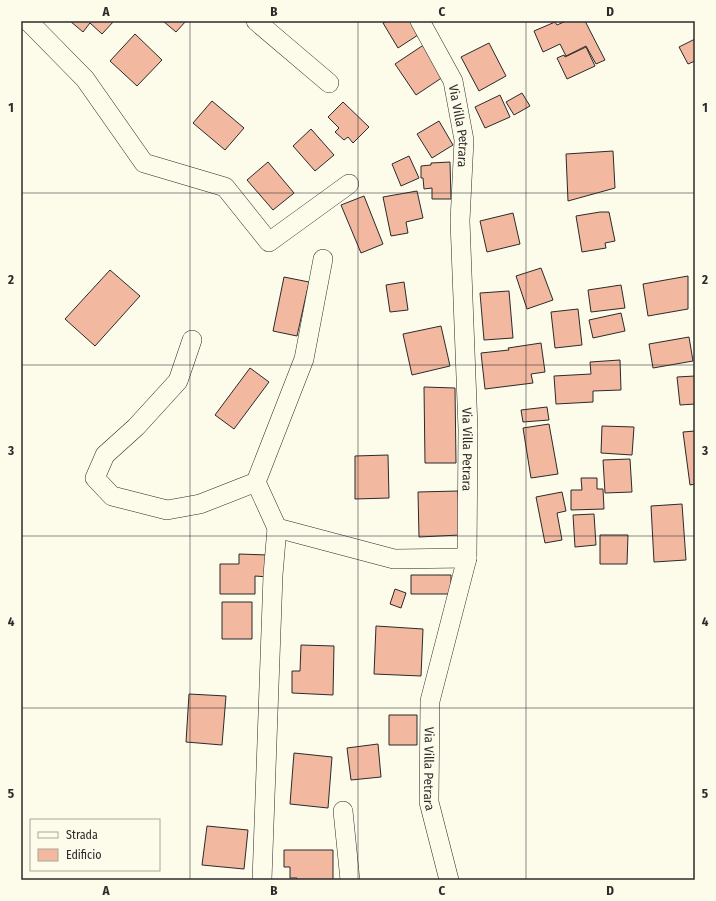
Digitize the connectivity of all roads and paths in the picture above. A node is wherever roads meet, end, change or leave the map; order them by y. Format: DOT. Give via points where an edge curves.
graph roads {
  1 [pos="28,21"];
  2 [pos="256,21"];
  3 [pos="420,21"];
  4 [pos="330,83"];
  5 [pos="349,184"];
  6 [pos="323,259"];
  7 [pos="192,340"];
  8 [pos="256,482"];
  9 [pos="277,528"];
  10 [pos="467,558"];
  11 [pos="344,811"];
  12 [pos="262,880"];
  13 [pos="350,880"];
  14 [pos="449,880"];
  1 -- 5 [label="street" via="86,78 144,163 225,187 269,242"];
  2 -- 4 [label="street"];
  3 -- 10 [label="street, Via Villa Petrara" via="453,81 464,140 460,221 468,429"];
  6 -- 8 [label="street" via="304,359"];
  7 -- 8 [label="street" via="178,381 136,427 105,455 95,478 112,496 167,510 200,504"];
  8 -- 9 [label="street"];
  9 -- 10 [label="street" via="394,559"];
  9 -- 12 [label="street" via="272,575"];
  10 -- 14 [label="street, Via Villa Petrara" via="430,701 428,802"];
  11 -- 13 [label="street"];
}
